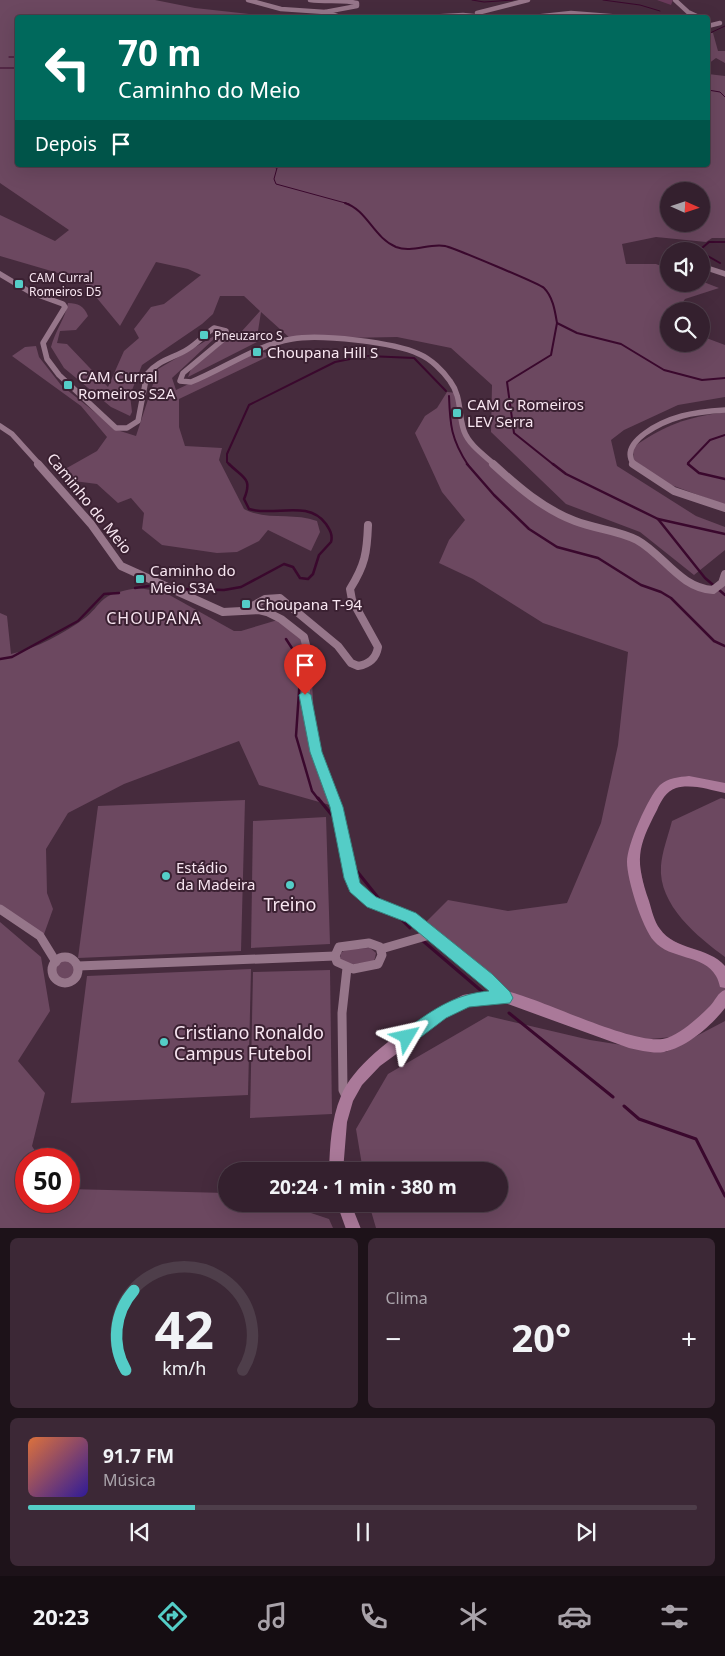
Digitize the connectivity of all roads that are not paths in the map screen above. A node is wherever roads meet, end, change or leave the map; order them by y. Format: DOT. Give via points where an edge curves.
graph roads {
  1 [pos="248,0"];
  2 [pos="310,0"];
  3 [pos="528,0"];
  4 [pos="675,0"];
  5 [pos="325,12"];
  6 [pos="334,15"];
  7 [pos="463,15"];
  8 [pos="552,15"];
  9 [pos="597,15"];
  10 [pos="694,15"];
  11 [pos="710,20"];
  12 [pos="710,26"];
  13 [pos="710,269"];
  14 [pos="0,274"];
  15 [pos="725,274"];
  16 [pos="725,410"];
  17 [pos="0,426"];
  18 [pos="725,508"];
  19 [pos="368,525"];
  20 [pos="725,574"];
  21 [pos="246,610"];
  22 [pos="725,788"];
  23 [pos="0,909"];
  24 [pos="434,934"];
  25 [pos="381,950"];
  26 [pos="335,956"];
  27 [pos="56,962"];
  28 [pos="78,966"];
  29 [pos="347,968"];
  30 [pos="725,982"];
  31 [pos="725,996"];
  32 [pos="505,998"];
  33 [pos="347,1098"];
  34 [pos="336,1162"];
  35 [pos="347,1212"];
  36 [pos="354,1228"];
  1 -- 5 [label="street" via="281,9"];
  2 -- 5 [label="street" via="357,3 351,9"];
  3 -- 7 [label="street"];
  4 -- 10 [label="street"];
  5 -- 6 [label="street"];
  8 -- 9 [label="street"];
  11 -- 12 [label="street" via="720,23"];
  13 -- 15 [label="street"];
  14 -- 20 [label="street" via="20,288 65,307 43,343 47,359 116,428 127,428 138,422 150,369 188,349 214,328 224,329 225,338 183,373 180,381 191,382 262,349 300,338 359,342 419,354 455,388 462,430 468,439 520,486 565,517 643,544 697,589 713,590 722,583"];
  16 -- 18 [label="street" via="682,416 664,423 634,443 629,454 630,462 674,491"];
  17 -- 21 [label="street, Caminho do Meio" via="25,448 121,566 222,612"];
  19 -- 21 [label="street" via="363,568 350,589 352,600 378,647 376,657 366,665 351,663 338,646 280,598 265,598"];
  21 -- 24 [label="street, Caminho do Meio" via="267,612 304,637 312,665 305,695 314,743 337,807 355,887 372,902 411,917"];
  22 -- 30 [label="main road" via="682,781 665,786 633,859 652,929 662,941 705,958 718,967"];
  23 -- 27 [label="street" via="44,937"];
  24 -- 25 [label="street"];
  24 -- 32 [label="street, Caminho do Meio"];
  25 -- 26 [label="street" via="378,945 369,943 344,944"];
  25 -- 29 [label="street" via="380,962 374,966"];
  26 -- 28 [label="street"];
  26 -- 29 [label="street" via="337,963"];
  27 -- 28 [label="street" via="71,957"];
  27 -- 28 [label="street" via="53,977 61,982 75,976"];
  29 -- 33 [label="street" via="341,1032 343,1090"];
  31 -- 32 [label="main road" via="719,1007 683,1036 666,1045 648,1046"];
  32 -- 33 [label="main road" via="468,1000 441,1013 366,1069"];
  33 -- 34 [label="main road" via="336,1145"];
  35 -- 36 [label="main road"];
}
